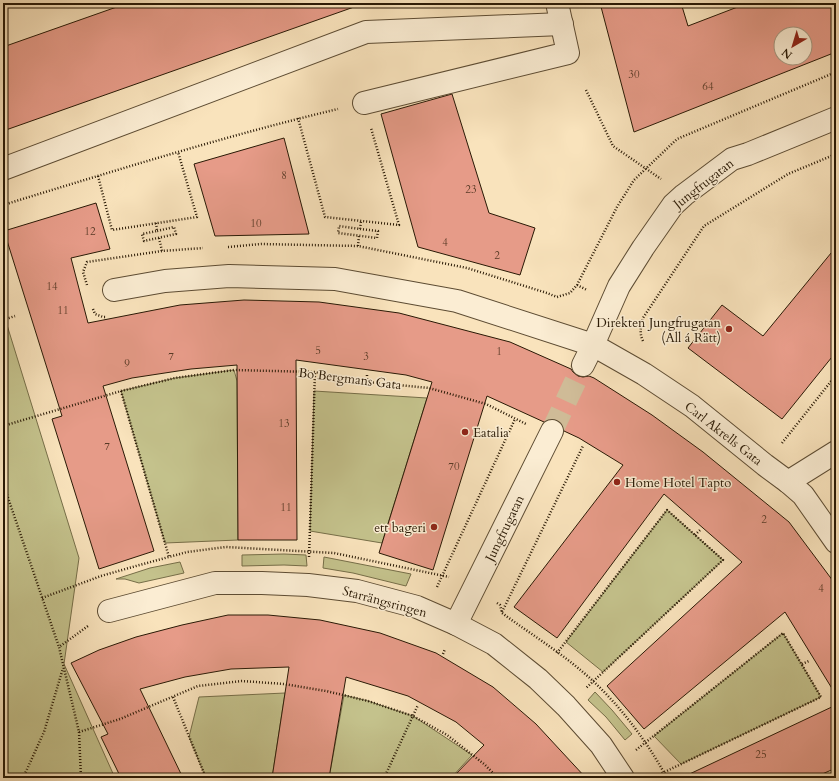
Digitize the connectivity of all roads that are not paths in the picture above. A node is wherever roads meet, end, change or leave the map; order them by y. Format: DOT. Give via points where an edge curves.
graph roads {
  1 [pos="557,3"];
  2 [pos="562,24"];
  3 [pos="364,103"];
  4 [pos="836,118"];
  5 [pos="3,168"];
  6 [pos="114,290"];
  7 [pos="593,345"];
  8 [pos="583,365"];
  9 [pos="551,434"];
  10 [pos="836,452"];
  11 [pos="788,482"];
  12 [pos="836,542"];
  13 [pos="109,611"];
  14 [pos="456,624"];
  15 [pos="619,772"];
  1 -- 2 [label="street"];
  2 -- 3 [label="street" via="568,53"];
  2 -- 5 [label="street" via="366,32"];
  4 -- 7 [label="street, Jungfrugatan" via="732,159 684,195 655,230 619,286"];
  6 -- 7 [label="street" via="165,281 229,276 335,278 457,300"];
  7 -- 8 [label="street, Jungfrugatan"];
  7 -- 11 [label="street, Carl Akrells Gata" via="644,374 692,406"];
  9 -- 14 [label="street, Jungfrugatan"];
  10 -- 11 [label="street"];
  11 -- 12 [label="street, Carl Akrells Gata" via="803,495"];
  13 -- 14 [label="street, Starrängsringen" via="215,583 262,583 357,591 417,607"];
  14 -- 15 [label="street, Starrängsringen" via="494,644 538,679 601,745"];
}
